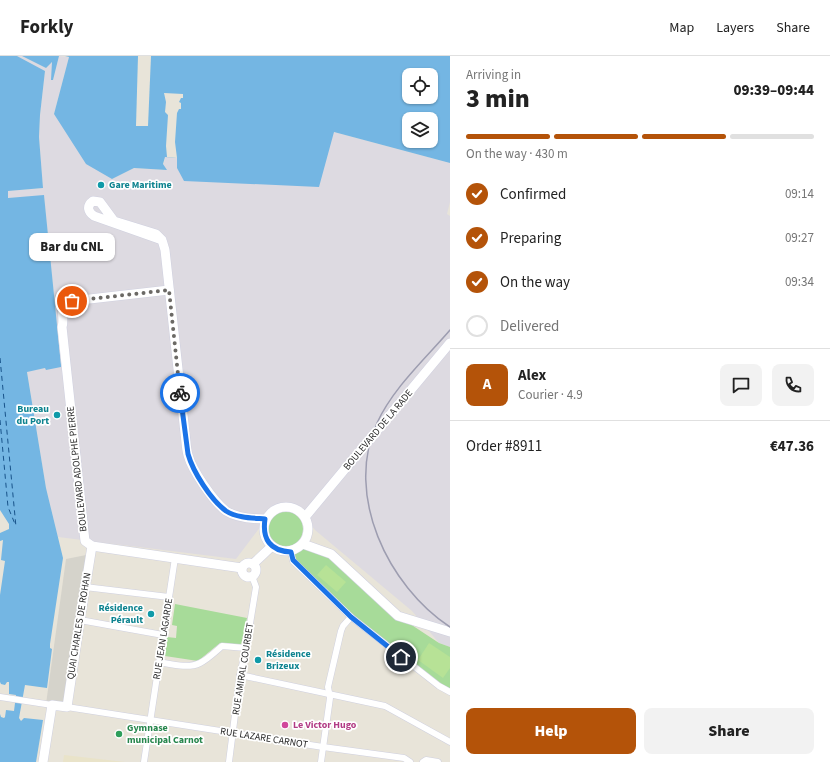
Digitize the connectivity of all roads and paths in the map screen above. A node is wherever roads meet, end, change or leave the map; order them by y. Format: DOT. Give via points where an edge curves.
graph roads {
  1 [pos="162,240"];
  2 [pos="169,290"];
  3 [pos="450,344"];
  4 [pos="305,517"];
  5 [pos="265,519"];
  6 [pos="302,544"];
  7 [pos="92,546"];
  8 [pos="272,546"];
  9 [pos="291,552"];
  10 [pos="175,558"];
  11 [pos="253,564"];
  12 [pos="242,568"];
  13 [pos="252,576"];
  14 [pos="85,587"];
  15 [pos="169,598"];
  16 [pos="351,617"];
  17 [pos="80,620"];
  18 [pos="450,632"];
  19 [pos="163,635"];
  20 [pos="246,648"];
  21 [pos="159,662"];
  22 [pos="240,675"];
  23 [pos="450,692"];
  24 [pos="329,693"];
  25 [pos="0,697"];
  26 [pos="49,705"];
  27 [pos="67,707"];
  28 [pos="150,720"];
  29 [pos="233,733"];
  30 [pos="450,742"];
  31 [pos="323,747"];
  32 [pos="43,762"];
  33 [pos="144,762"];
  34 [pos="229,762"];
  35 [pos="321,762"];
  36 [pos="410,762"];
  37 [pos="423,762"];
  38 [pos="438,762"];
  1 -- 1 [label="street" via="156,234 114,221 100,202 93,201 88,208 94,216"];
  1 -- 2 [label="street"];
  2 -- 5 [label="street" via="190,462 201,481 226,511 243,517"];
  2 -- 7 [label="street, BOULEVARD ADOLPHE PIERRE" via="72,301 67,302 62,310 83,534 85,541"];
  3 -- 4 [label="street, BOULEVARD DE LA RADE"];
  4 -- 5 [label="street" via="292,507 282,506 273,510"];
  4 -- 6 [label="street" via="309,530"];
  5 -- 8 [label="street" via="264,532"];
  6 -- 9 [label="street"];
  6 -- 18 [label="street" via="331,554 398,616"];
  7 -- 10 [label="street, BOULEVARD ADOLPHE PIERRE"];
  7 -- 14 [label="street, QUAI CHARLES DE ROHAN"];
  8 -- 9 [label="street"];
  8 -- 11 [label="street"];
  9 -- 16 [label="street" via="293,560"];
  10 -- 12 [label="street, BOULEVARD ADOLPHE PIERRE"];
  10 -- 15 [label="street, RUE JEAN LAGARDE"];
  11 -- 12 [label="street" via="247,563"];
  11 -- 13 [label="street" via="256,570"];
  12 -- 13 [label="street" via="244,575"];
  13 -- 20 [label="street, RUE AMIRAL COURBET" via="256,587"];
  14 -- 15 [label="street"];
  14 -- 17 [label="street, QUAI CHARLES DE ROHAN"];
  15 -- 19 [label="street, RUE JEAN LAGARDE"];
  16 -- 23 [label="street"];
  16 -- 24 [label="street" via="341,631 328,687"];
  17 -- 19 [label="street"];
  17 -- 27 [label="street, QUAI CHARLES DE ROHAN"];
  19 -- 21 [label="street, RUE JEAN LAGARDE"];
  20 -- 21 [label="street" via="222,646 196,665 183,666"];
  20 -- 22 [label="street, RUE AMIRAL COURBET"];
  21 -- 28 [label="street, RUE JEAN LAGARDE"];
  22 -- 24 [label="street"];
  22 -- 29 [label="street, RUE AMIRAL COURBET"];
  24 -- 30 [label="street" via="385,706"];
  24 -- 31 [label="street"];
  25 -- 26 [label="street"];
  26 -- 27 [label="street, RUE LAZARE CARNOT"];
  26 -- 32 [label="street"];
  27 -- 28 [label="street, RUE LAZARE CARNOT"];
  28 -- 29 [label="street, RUE LAZARE CARNOT"];
  28 -- 33 [label="street, RUE JEAN LAGARDE"];
  29 -- 31 [label="street, RUE LAZARE CARNOT"];
  29 -- 34 [label="street, RUE AMIRAL COURBET"];
  31 -- 35 [label="street"];
  31 -- 36 [label="street, RUE LAZARE CARNOT" via="404,758"];
  37 -- 38 [label="street"];
}
